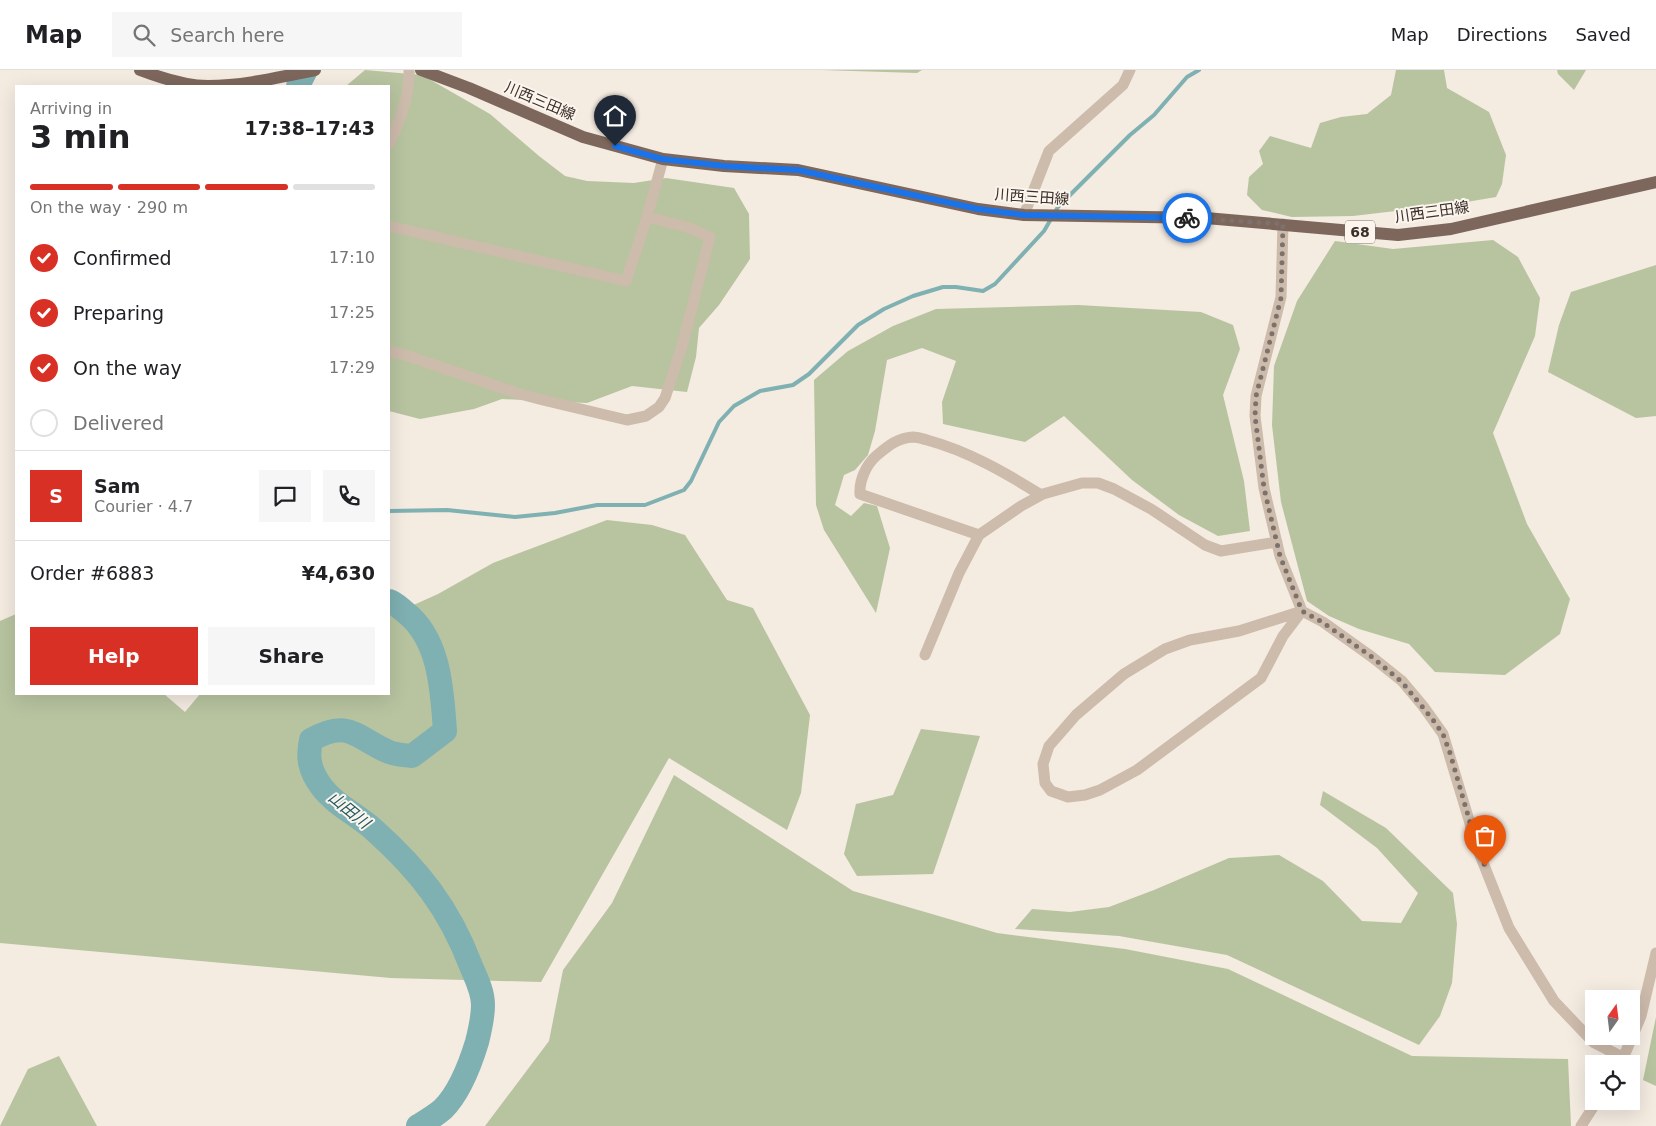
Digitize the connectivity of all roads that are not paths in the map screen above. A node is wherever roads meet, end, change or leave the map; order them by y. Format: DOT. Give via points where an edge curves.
graph roads {
  1 [pos="140,70"];
  2 [pos="314,70"];
  3 [pos="409,70"];
  4 [pos="421,70"];
  5 [pos="1130,70"];
  6 [pos="199,85"];
  7 [pos="218,85"];
  8 [pos="390,141"];
  9 [pos="662,159"];
  10 [pos="1656,182"];
  11 [pos="1024,215"];
  12 [pos="647,217"];
  13 [pos="1283,224"];
  14 [pos="390,226"];
  15 [pos="390,352"];
  16 [pos="1042,495"];
  17 [pos="979,535"];
  18 [pos="1277,542"];
  19 [pos="1302,611"];
  20 [pos="924,655"];
  21 [pos="1656,953"];
  22 [pos="1613,1055"];
  23 [pos="1625,1055"];
  24 [pos="1591,1110"];
  25 [pos="1581,1126"];
  1 -- 6 [label="main road" via="166,80"];
  2 -- 7 [label="main road" via="256,82"];
  3 -- 8 [label="street" via="397,128"];
  4 -- 9 [label="main road, 川西三田線 / 68" via="583,137"];
  5 -- 11 [label="street" via="1123,85 1049,151"];
  9 -- 11 [label="main road, 川西三田線 / 68" via="798,170 978,209"];
  9 -- 12 [label="street"];
  10 -- 13 [label="main road, 川西三田線 / 68" via="1451,229 1398,235"];
  11 -- 13 [label="main road, 川西三田線 / 68" via="1206,218"];
  12 -- 14 [label="street" via="626,281"];
  12 -- 15 [label="street" via="710,236 665,398 646,416 627,420 543,400"];
  13 -- 18 [label="street" via="1281,298 1256,396 1255,416 1264,488"];
  16 -- 17 [label="street"];
  16 -- 17 [label="street" via="970,455 914,437 893,442 871,461 859,484 860,494"];
  16 -- 18 [label="street" via="1082,483 1098,483 1122,493 1205,545 1221,551"];
  17 -- 20 [label="street" via="959,572"];
  18 -- 19 [label="street"];
  19 -- 19 [label="street" via="1283,636 1261,678 1137,770 1085,795 1068,797 1051,791 1045,783 1043,764 1049,746 1076,715 1124,674 1165,649 1190,640 1239,631"];
  19 -- 22 [label="street" via="1330,627 1402,682 1443,734 1478,850 1509,928 1554,1001 1593,1042"];
  21 -- 23 [label="street" via="1641,1016"];
  24 -- 25 [label="street"];
}
